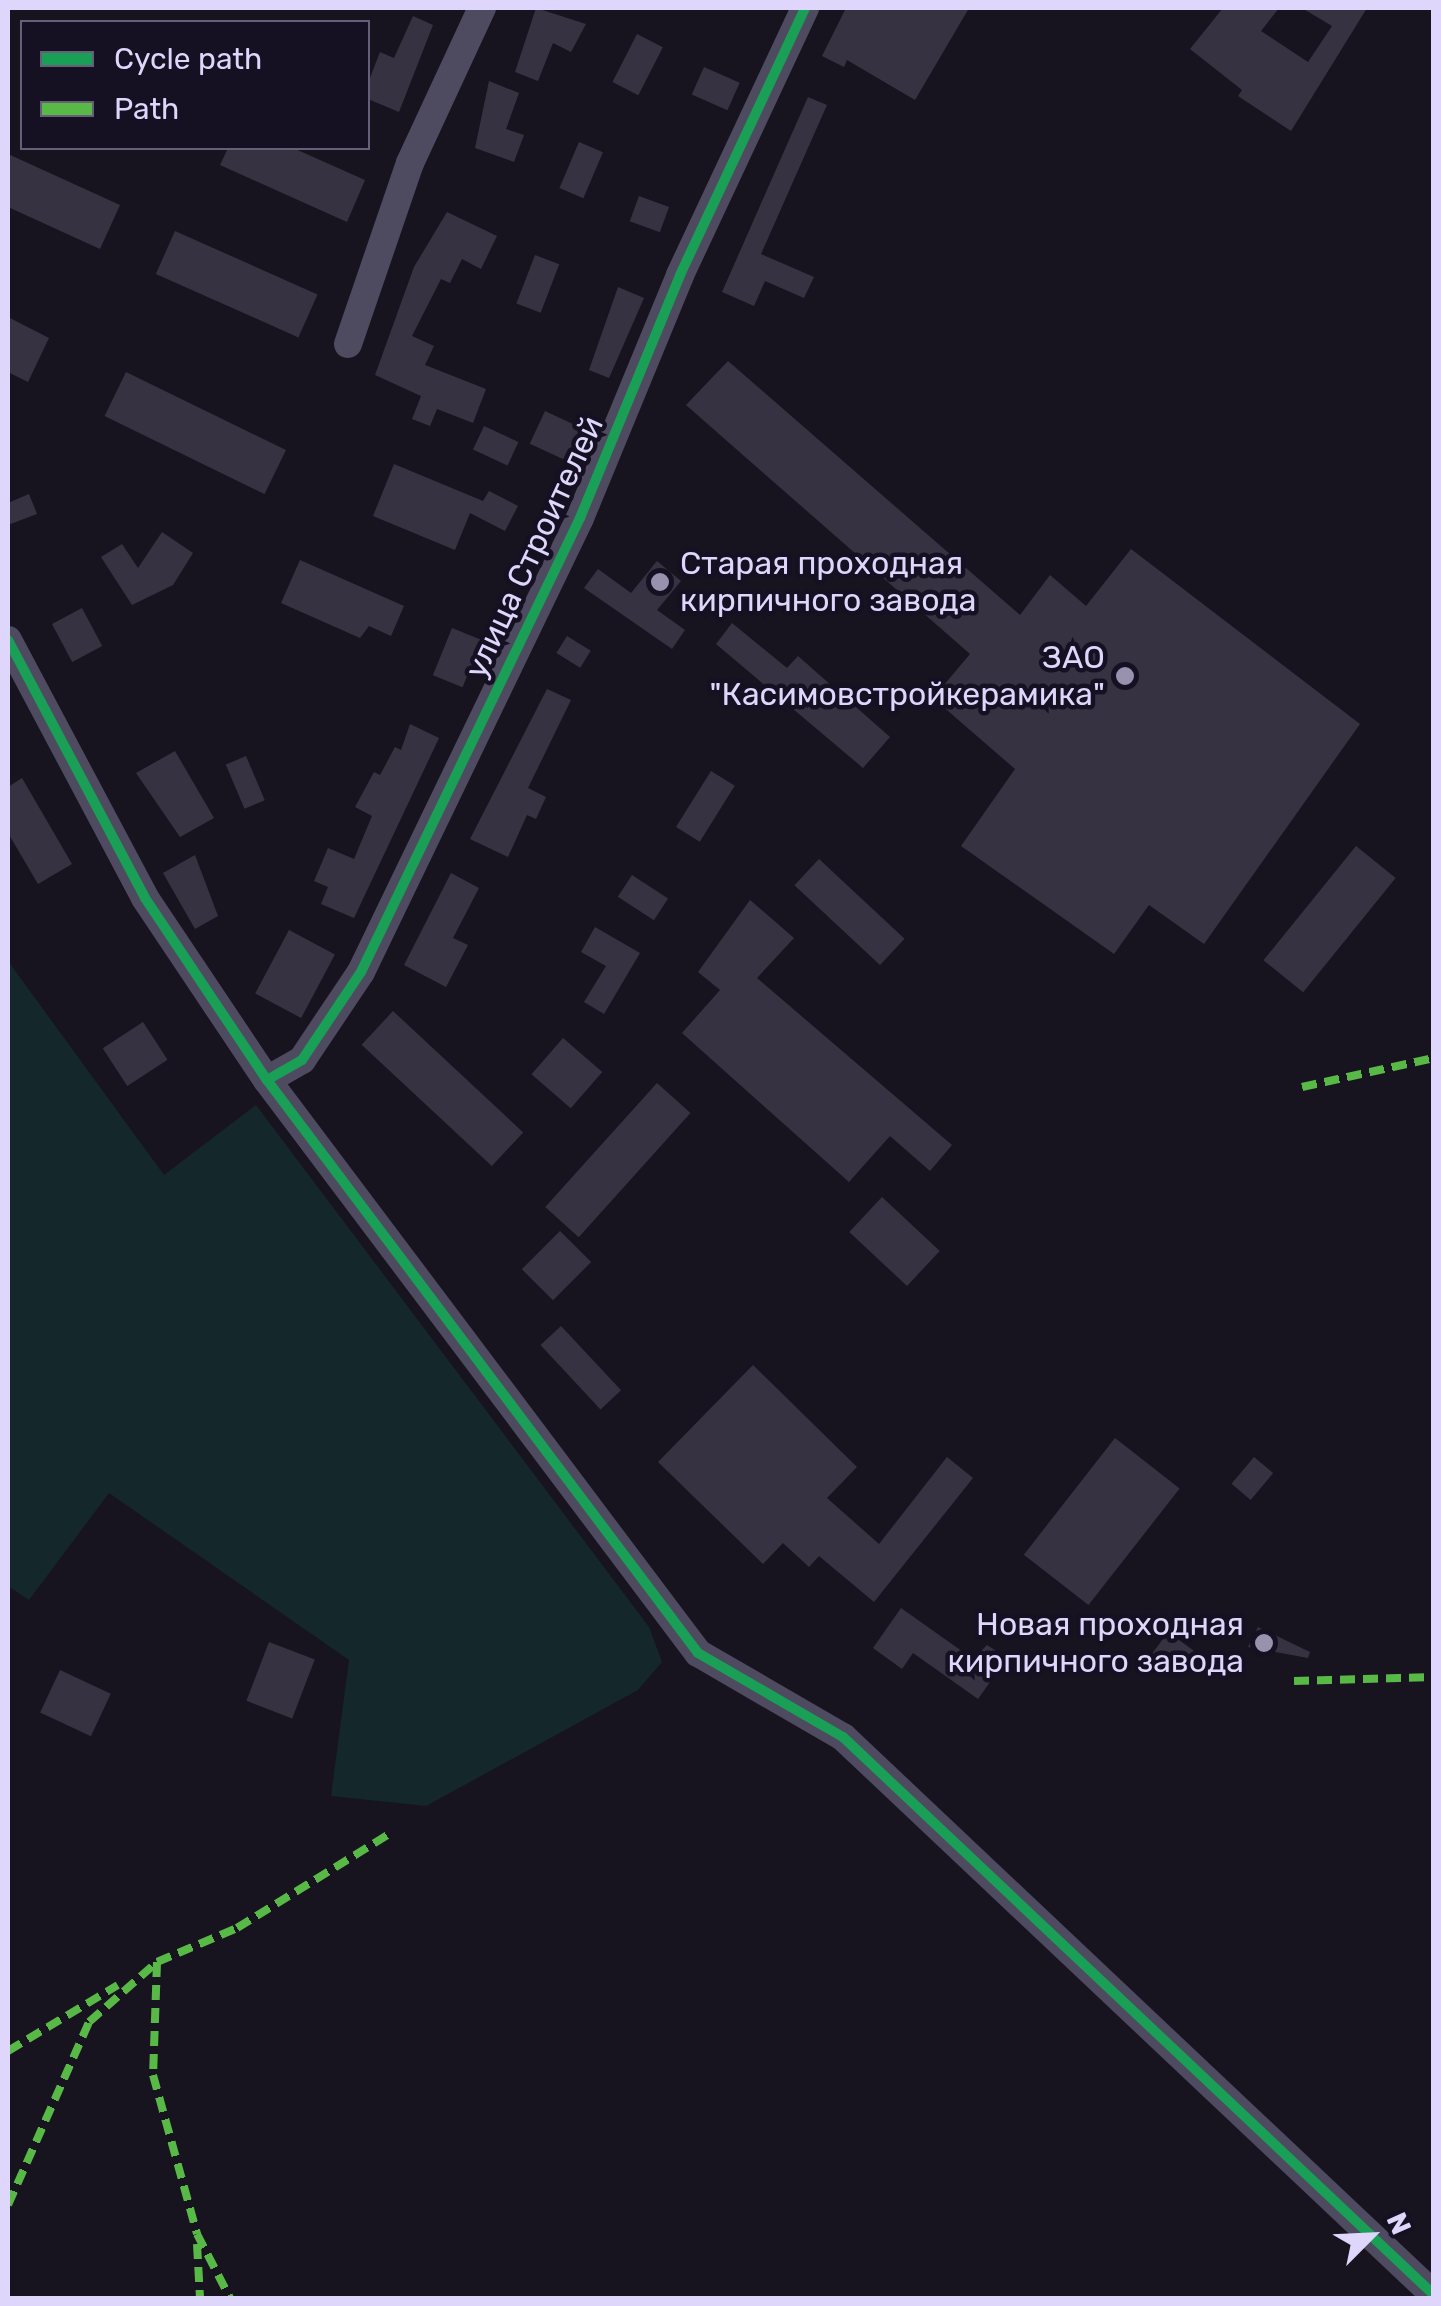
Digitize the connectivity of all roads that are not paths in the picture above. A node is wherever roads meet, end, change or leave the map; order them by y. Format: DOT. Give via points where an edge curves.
graph roads {
  1 [pos="482,8"];
  2 [pos="805,8"];
  3 [pos="348,344"];
  4 [pos="8,640"];
  5 [pos="267,1080"];
  6 [pos="1434,2294"];
  1 -- 3 [label="street" via="410,164"];
  2 -- 5 [label="street, улица Строителей" via="680,275 580,518 361,972 302,1060"];
  4 -- 5 [label="street" via="145,898"];
  5 -- 6 [label="street" via="698,1653 844,1737"];
}
